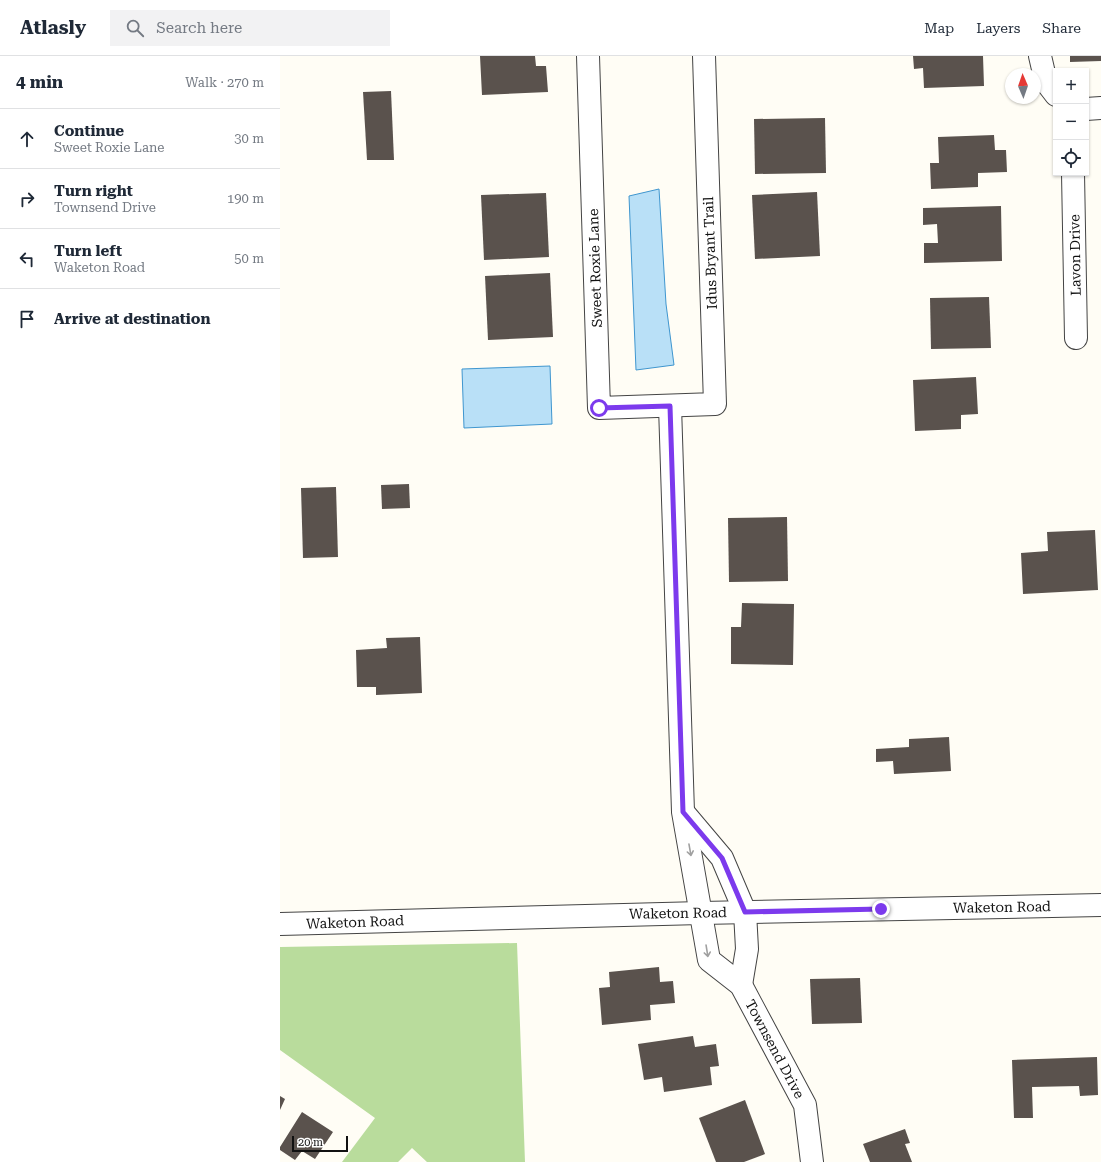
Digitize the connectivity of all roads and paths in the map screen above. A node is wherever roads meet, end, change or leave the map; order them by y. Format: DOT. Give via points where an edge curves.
graph roads {
  1 [pos="588,56"];
  2 [pos="704,56"];
  3 [pos="1040,56"];
  4 [pos="1053,91"];
  5 [pos="1101,108"];
  6 [pos="1089,109"];
  7 [pos="1073,176"];
  8 [pos="1076,338"];
  9 [pos="670,406"];
  10 [pos="683,812"];
  11 [pos="1101,905"];
  12 [pos="745,912"];
  13 [pos="701,913"];
  14 [pos="280,924"];
  15 [pos="741,985"];
  16 [pos="812,1162"];
  1 -- 9 [label="street, Sweet Roxie Lane" via="599,408"];
  2 -- 9 [label="street, Idus Bryant Trail" via="715,404"];
  3 -- 4 [label="street" via="1046,82"];
  5 -- 6 [label="street"];
  7 -- 8 [label="street, Lavon Drive"];
  9 -- 10 [label="street, Townsend Drive"];
  10 -- 12 [label="street, Townsend Drive" via="722,858"];
  10 -- 13 [label="street, Townsend Drive, one-way"];
  11 -- 12 [label="street, Waketon Road"];
  12 -- 13 [label="street, Waketon Road"];
  12 -- 15 [label="street, Townsend Drive" via="747,949"];
  13 -- 14 [label="street, Waketon Road"];
  13 -- 15 [label="street, Townsend Drive, one-way" via="709,960"];
  15 -- 16 [label="street, Townsend Drive" via="806,1105"];
}
